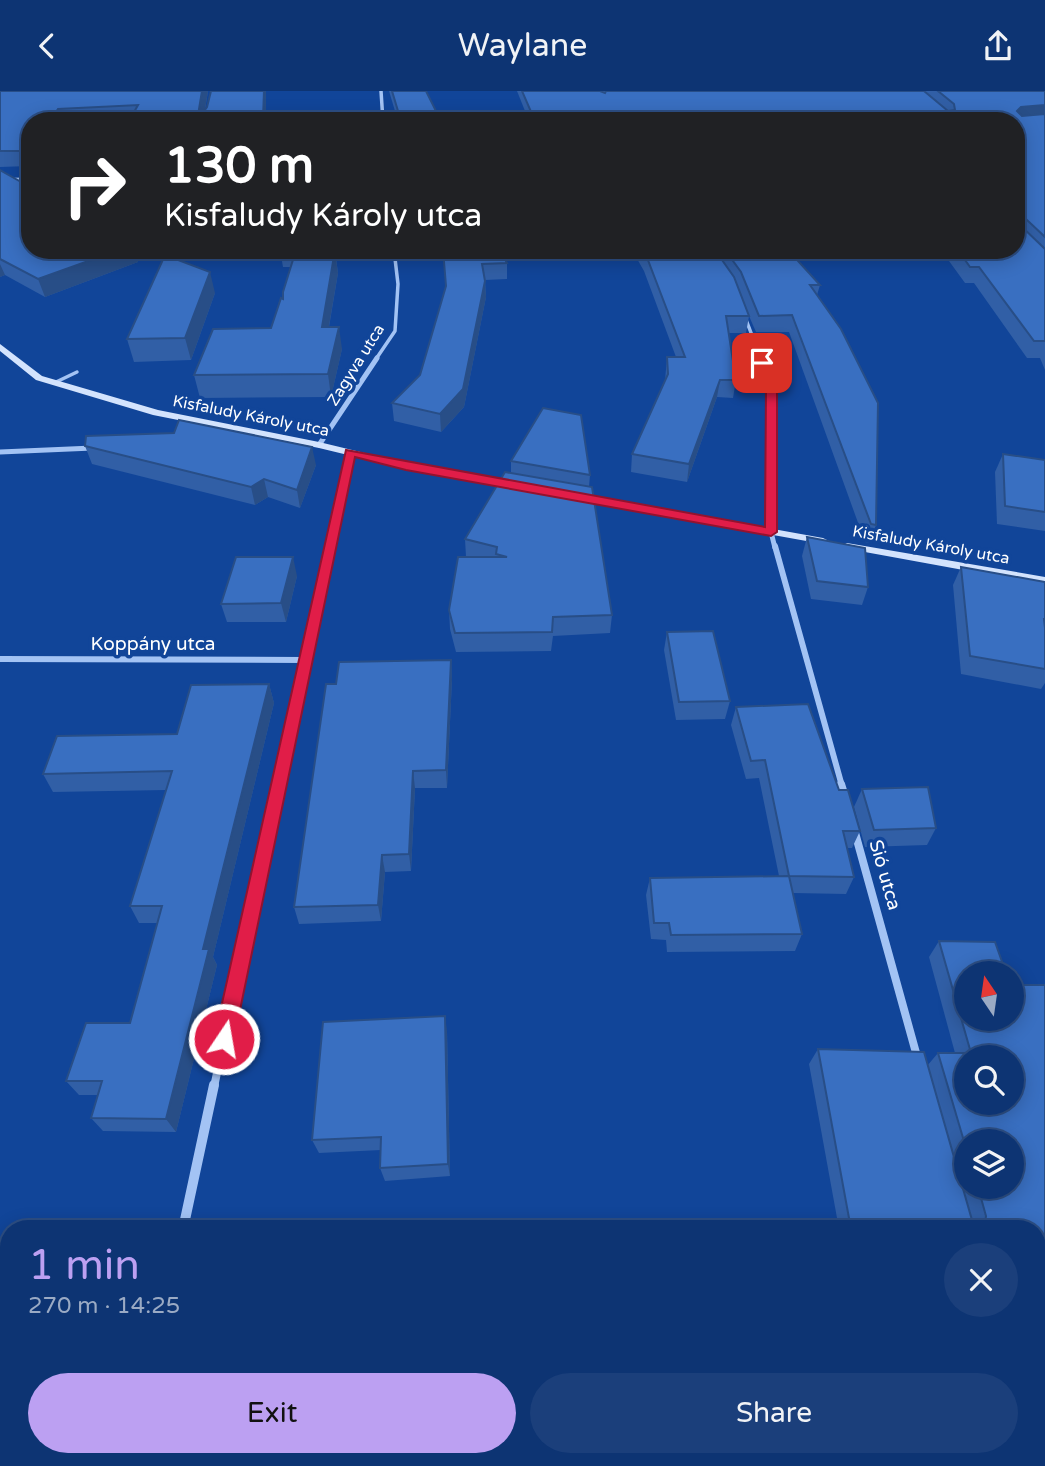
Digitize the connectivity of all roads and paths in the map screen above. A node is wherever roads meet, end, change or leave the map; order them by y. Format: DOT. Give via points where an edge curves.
graph roads {
  1 [pos="381,91"];
  2 [pos="382,112"];
  3 [pos="21,179"];
  4 [pos="0,180"];
  5 [pos="395,259"];
  6 [pos="744,315"];
  7 [pos="0,347"];
  8 [pos="77,372"];
  9 [pos="54,383"];
  10 [pos="319,445"];
  11 [pos="100,448"];
  12 [pos="0,452"];
  13 [pos="350,453"];
  14 [pos="528,488"];
  15 [pos="568,495"];
  16 [pos="771,532"];
  17 [pos="1045,581"];
  18 [pos="0,659"];
  19 [pos="305,660"];
  20 [pos="920,1068"];
  21 [pos="185,1220"];
  1 -- 2 [label="street"];
  3 -- 4 [label="street"];
  5 -- 10 [label="street, Zagyva utca" via="395,331"];
  6 -- 16 [label="street, Sió utca" via="771,387"];
  7 -- 9 [label="main road, Kisfaludy Károly utca" via="39,378"];
  8 -- 9 [label="lane"];
  9 -- 10 [label="main road, Kisfaludy Károly utca" via="156,413"];
  10 -- 13 [label="main road, Kisfaludy Károly utca"];
  11 -- 12 [label="street"];
  13 -- 14 [label="main road, Kisfaludy Károly utca"];
  13 -- 19 [label="street"];
  15 -- 16 [label="main road, Kisfaludy Károly utca"];
  16 -- 17 [label="main road, Kisfaludy Károly utca"];
  16 -- 20 [label="street, Sió utca"];
  18 -- 19 [label="street, Koppány utca"];
  19 -- 21 [label="street"];
}
